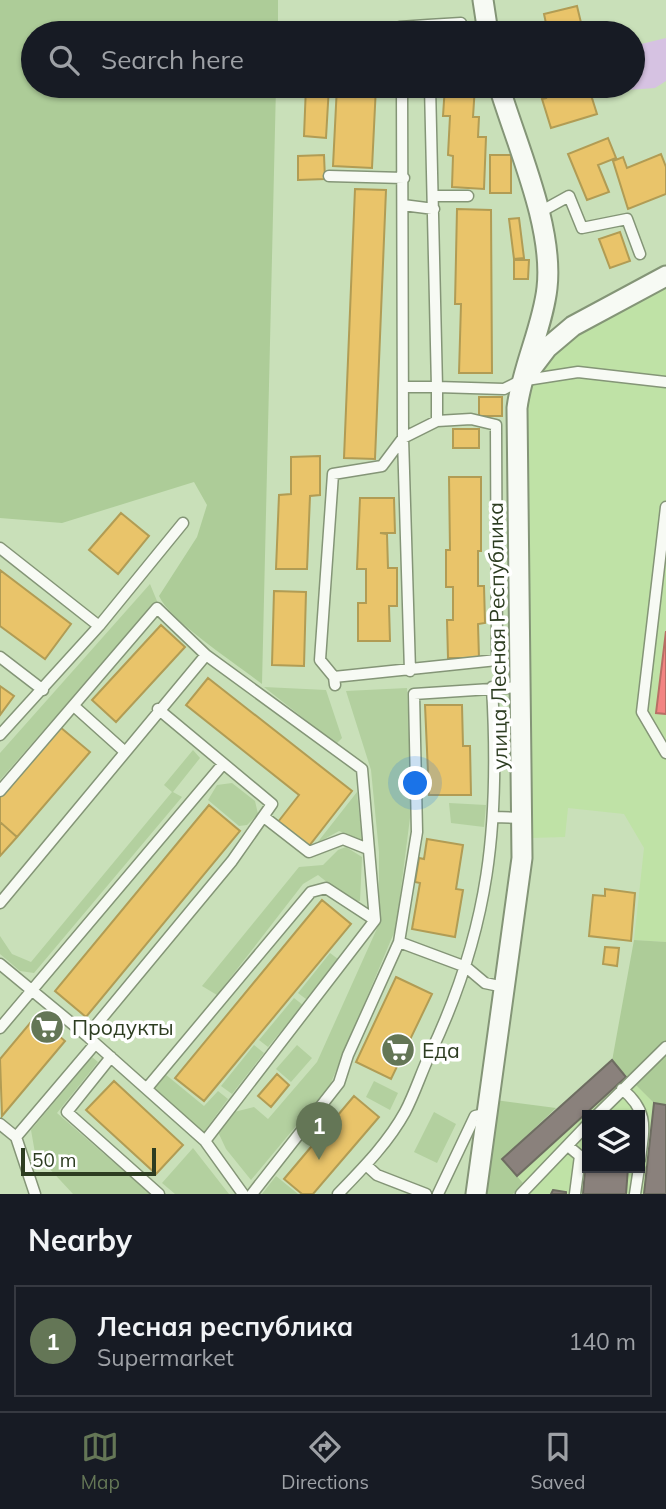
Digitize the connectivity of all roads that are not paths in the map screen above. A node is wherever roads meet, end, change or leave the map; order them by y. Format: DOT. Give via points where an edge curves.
graph roads {
  1 [pos="483,0"];
  2 [pos="486,21"];
  3 [pos="402,98"];
  4 [pos="431,98"];
  5 [pos="503,98"];
  6 [pos="329,176"];
  7 [pos="404,178"];
  8 [pos="435,196"];
  9 [pos="468,196"];
  10 [pos="403,205"];
  11 [pos="434,209"];
  12 [pos="540,212"];
  13 [pos="640,254"];
  14 [pos="666,276"];
  15 [pos="520,382"];
  16 [pos="666,382"];
  17 [pos="403,387"];
  18 [pos="437,387"];
  19 [pos="438,421"];
  20 [pos="403,438"];
  21 [pos="666,507"];
  22 [pos="183,523"];
  23 [pos="665,526"];
  24 [pos="0,548"];
  25 [pos="99,626"];
  26 [pos="206,655"];
  27 [pos="0,657"];
  28 [pos="410,671"];
  29 [pos="492,687"];
  30 [pos="520,687"];
  31 [pos="43,690"];
  32 [pos="75,707"];
  33 [pos="158,709"];
  34 [pos="0,735"];
  35 [pos="124,751"];
  36 [pos="666,753"];
  37 [pos="223,764"];
  38 [pos="0,791"];
  39 [pos="264,817"];
  40 [pos="494,817"];
  41 [pos="522,818"];
  42 [pos="368,849"];
  43 [pos="0,902"];
  44 [pos="375,920"];
  45 [pos="399,942"];
  46 [pos="0,964"];
  47 [pos="466,967"];
  48 [pos="504,987"];
  49 [pos="30,991"];
  50 [pos="0,1028"];
  51 [pos="91,1040"];
  52 [pos="666,1047"];
  53 [pos="111,1058"];
  54 [pos="147,1088"];
  55 [pos="622,1089"];
  56 [pos="602,1110"];
  57 [pos="640,1110"];
  58 [pos="485,1114"];
  59 [pos="0,1124"];
  60 [pos="582,1131"];
  61 [pos="16,1138"];
  62 [pos="205,1141"];
  63 [pos="568,1146"];
  64 [pos="366,1165"];
  65 [pos="638,1173"];
  66 [pos="36,1194"];
  67 [pos="159,1194"];
  68 [pos="243,1194"];
  69 [pos="252,1194"];
  70 [pos="338,1194"];
  71 [pos="426,1194"];
  72 [pos="438,1194"];
  73 [pos="476,1194"];
  74 [pos="521,1194"];
  75 [pos="575,1194"];
  76 [pos="635,1194"];
  1 -- 2 [label="street"];
  3 -- 7 [label="lane"];
  4 -- 8 [label="lane"];
  5 -- 12 [label="street, улица Лесная Республика"];
  6 -- 7 [label="lane"];
  7 -- 10 [label="lane"];
  8 -- 9 [label="lane"];
  8 -- 11 [label="lane"];
  10 -- 11 [label="lane"];
  10 -- 17 [label="lane"];
  11 -- 18 [label="lane"];
  12 -- 13 [label="lane" via="569,196 582,228 626,219"];
  12 -- 15 [label="street, улица Лесная Республика" via="547,236 547,289"];
  14 -- 15 [label="street" via="573,326 547,348"];
  15 -- 16 [label="lane" via="578,372"];
  15 -- 18 [label="lane" via="504,389"];
  15 -- 30 [label="street, улица Лесная Республика"];
  17 -- 18 [label="lane"];
  17 -- 20 [label="lane"];
  18 -- 19 [label="lane"];
  19 -- 20 [label="lane"];
  19 -- 28 [label="lane" via="471,419 496,425 497,660"];
  20 -- 28 [label="lane"];
  20 -- 28 [label="lane" via="382,466 333,474 320,660 335,681"];
  21 -- 23 [label="lane"];
  22 -- 25 [label="lane"];
  23 -- 36 [label="lane" via="642,712"];
  24 -- 25 [label="lane"];
  25 -- 31 [label="lane"];
  26 -- 32 [label="lane" via="157,608"];
  26 -- 33 [label="lane"];
  26 -- 42 [label="lane" via="362,769"];
  27 -- 31 [label="lane"];
  29 -- 30 [label="lane"];
  29 -- 40 [label="lane" via="497,762"];
  29 -- 45 [label="lane" via="414,694 417,832"];
  30 -- 41 [label="street, улица Лесная Республика"];
  31 -- 34 [label="lane"];
  32 -- 35 [label="lane"];
  32 -- 38 [label="lane"];
  33 -- 35 [label="lane"];
  33 -- 37 [label="lane"];
  35 -- 43 [label="lane"];
  37 -- 39 [label="lane" via="272,804"];
  37 -- 49 [label="lane"];
  39 -- 42 [label="lane" via="309,852 342,839"];
  39 -- 51 [label="lane"];
  40 -- 41 [label="lane"];
  40 -- 47 [label="lane" via="488,875"];
  41 -- 48 [label="street, улица Лесная Республика" via="523,858"];
  42 -- 44 [label="lane"];
  44 -- 54 [label="lane" via="326,888 311,892"];
  44 -- 62 [label="lane"];
  45 -- 47 [label="lane"];
  45 -- 69 [label="lane" via="339,1083"];
  46 -- 49 [label="lane"];
  47 -- 48 [label="lane" via="485,983"];
  47 -- 64 [label="lane" via="404,1113"];
  48 -- 58 [label="street, улица Лесная Республика"];
  49 -- 50 [label="lane"];
  49 -- 51 [label="lane"];
  51 -- 53 [label="lane"];
  51 -- 61 [label="lane"];
  52 -- 55 [label="lane"];
  53 -- 54 [label="lane"];
  53 -- 67 [label="lane" via="67,1112"];
  54 -- 62 [label="lane"];
  55 -- 56 [label="lane"];
  55 -- 57 [label="lane" via="637,1101"];
  58 -- 72 [label="lane" via="475,1116"];
  58 -- 73 [label="street, улица Лесная Республика"];
  59 -- 61 [label="lane"];
  60 -- 63 [label="lane"];
  61 -- 66 [label="lane"];
  62 -- 68 [label="lane"];
  63 -- 74 [label="lane"];
  63 -- 75 [label="lane" via="580,1156"];
  64 -- 70 [label="lane"];
  64 -- 71 [label="lane" via="377,1175"];
  65 -- 76 [label="lane"];
}
